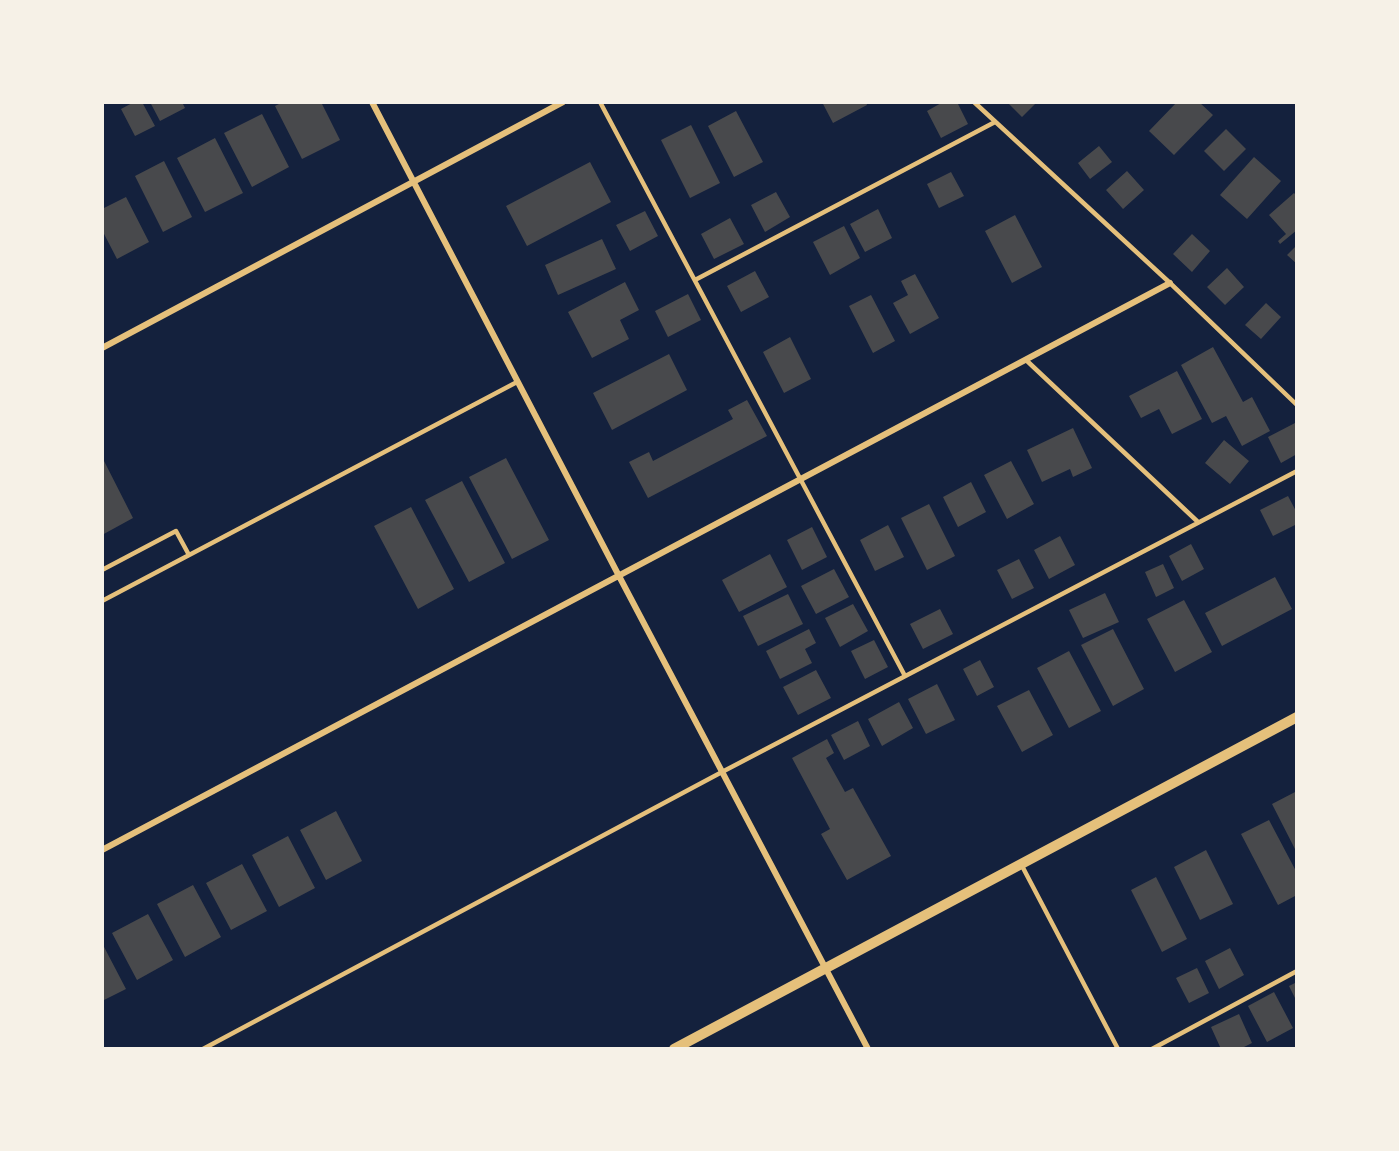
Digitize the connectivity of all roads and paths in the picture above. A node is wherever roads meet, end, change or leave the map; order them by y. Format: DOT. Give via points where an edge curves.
graph roads {
  1 [pos="372,102"];
  2 [pos="563,102"];
  3 [pos="600,102"];
  4 [pos="974,102"];
  5 [pos="995,122"];
  6 [pos="413,181"];
  7 [pos="695,280"];
  8 [pos="1170,283"];
  9 [pos="102,348"];
  10 [pos="1026,360"];
  11 [pos="517,382"];
  12 [pos="1297,405"];
  13 [pos="1297,471"];
  14 [pos="801,479"];
  15 [pos="1198,522"];
  16 [pos="189,555"];
  17 [pos="102,570"];
  18 [pos="619,576"];
  19 [pos="102,601"];
  20 [pos="905,676"];
  21 [pos="1297,717"];
  22 [pos="722,772"];
  23 [pos="102,850"];
  24 [pos="1021,864"];
  25 [pos="826,968"];
  26 [pos="1297,971"];
  27 [pos="204,1049"];
  28 [pos="674,1049"];
  29 [pos="868,1049"];
  30 [pos="1118,1049"];
  31 [pos="1152,1049"];
  1 -- 6 [label="street"];
  2 -- 6 [label="street"];
  3 -- 7 [label="lane"];
  4 -- 5 [label="lane"];
  5 -- 7 [label="lane"];
  5 -- 8 [label="lane"];
  6 -- 9 [label="street"];
  6 -- 11 [label="street"];
  7 -- 14 [label="lane"];
  8 -- 10 [label="street"];
  8 -- 12 [label="lane"];
  10 -- 14 [label="street"];
  10 -- 15 [label="lane"];
  11 -- 16 [label="lane"];
  11 -- 18 [label="street"];
  13 -- 15 [label="lane"];
  14 -- 18 [label="street"];
  14 -- 20 [label="lane"];
  15 -- 20 [label="lane"];
  16 -- 17 [label="lane" via="176,531"];
  16 -- 19 [label="lane"];
  18 -- 22 [label="street"];
  18 -- 23 [label="street"];
  20 -- 22 [label="lane"];
  21 -- 24 [label="street"];
  22 -- 25 [label="street"];
  22 -- 27 [label="lane"];
  24 -- 25 [label="street"];
  24 -- 30 [label="lane"];
  25 -- 28 [label="street"];
  25 -- 29 [label="street"];
  26 -- 31 [label="lane"];
}
